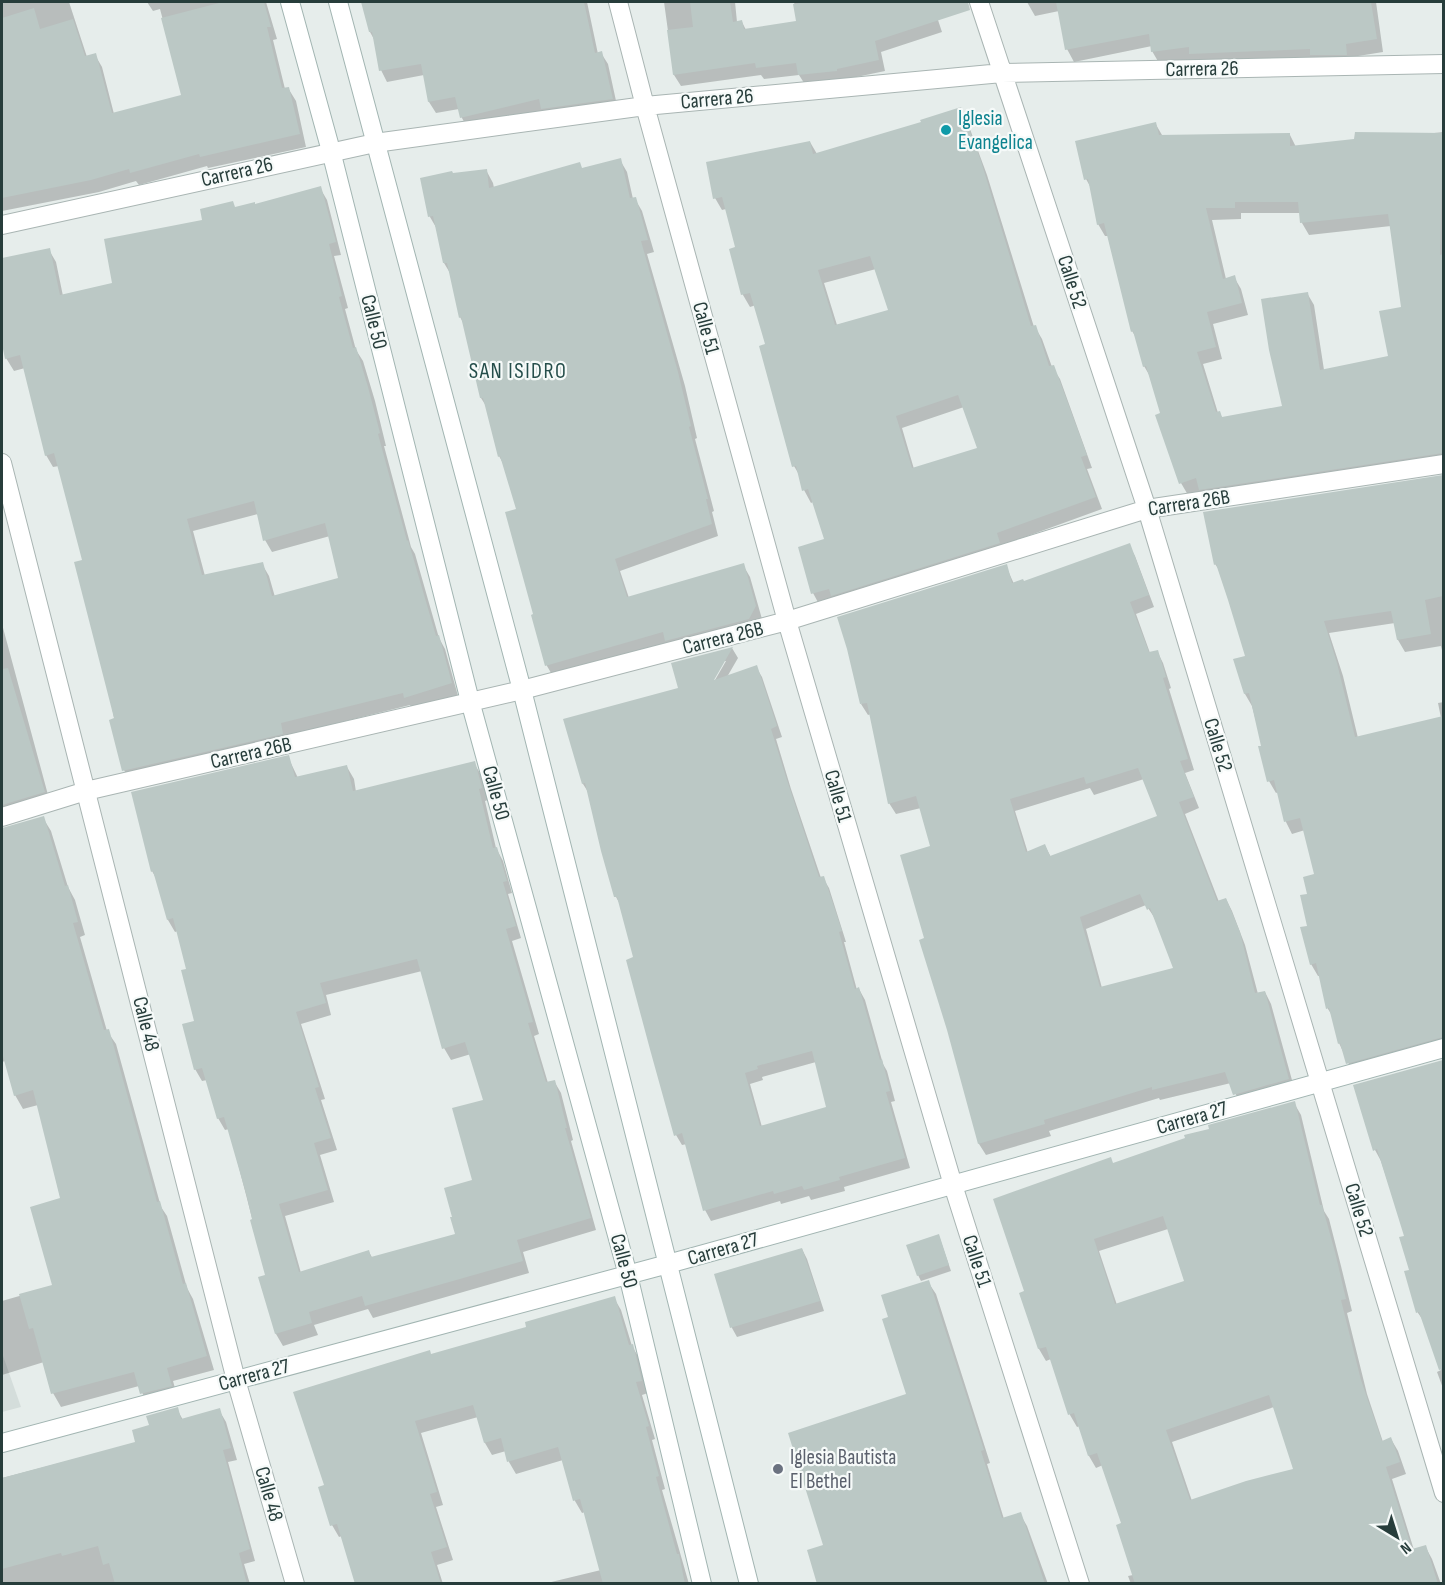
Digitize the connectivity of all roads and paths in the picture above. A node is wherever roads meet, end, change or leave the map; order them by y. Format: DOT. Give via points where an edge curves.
graph roads {
  1 [pos="290,2"];
  2 [pos="338,2"];
  3 [pos="618,2"];
  4 [pos="979,2"];
  5 [pos="1443,64"];
  6 [pos="1002,73"];
  7 [pos="645,106"];
  8 [pos="375,143"];
  9 [pos="331,151"];
  10 [pos="2,225"];
  11 [pos="2,463"];
  12 [pos="1443,464"];
  13 [pos="1147,508"];
  14 [pos="787,621"];
  15 [pos="522,690"];
  16 [pos="470,701"];
  17 [pos="86,791"];
  18 [pos="2,817"];
  19 [pos="1443,1048"];
  20 [pos="1321,1083"];
  21 [pos="953,1185"];
  22 [pos="668,1264"];
  23 [pos="628,1275"];
  24 [pos="236,1380"];
  25 [pos="2,1443"];
  26 [pos="1443,1492"];
  27 [pos="295,1584"];
  28 [pos="702,1584"];
  29 [pos="749,1584"];
  30 [pos="1080,1584"];
  1 -- 9 [label="street, Calle 50"];
  2 -- 8 [label="street, Calle 50"];
  3 -- 7 [label="street, Calle 51"];
  4 -- 6 [label="street, Calle 52"];
  5 -- 6 [label="street, Carrera 26"];
  6 -- 7 [label="street, Carrera 26"];
  6 -- 13 [label="street, Calle 52"];
  7 -- 8 [label="street, Carrera 26"];
  7 -- 14 [label="street, Calle 51"];
  8 -- 9 [label="street, Carrera 26"];
  8 -- 15 [label="street, Calle 50"];
  9 -- 10 [label="street, Carrera 26"];
  9 -- 16 [label="street, Calle 50"];
  11 -- 17 [label="street, Calle 48"];
  12 -- 13 [label="street, Carrera 26B"];
  13 -- 14 [label="street, Carrera 26B"];
  13 -- 20 [label="street, Calle 52"];
  14 -- 15 [label="street, Carrera 26B"];
  14 -- 21 [label="street, Calle 51"];
  15 -- 16 [label="street, Carrera 26B"];
  15 -- 22 [label="street, Calle 50"];
  16 -- 17 [label="street, Carrera 26B"];
  16 -- 23 [label="street, Calle 50"];
  17 -- 18 [label="street, Carrera 26B"];
  17 -- 24 [label="street, Calle 48"];
  19 -- 20 [label="street, Carrera 27"];
  20 -- 21 [label="street, Carrera 27"];
  20 -- 26 [label="street, Calle 52"];
  21 -- 22 [label="street, Carrera 27"];
  21 -- 30 [label="street, Calle 51"];
  22 -- 23 [label="street, Carrera 27"];
  22 -- 29 [label="street, Calle 50"];
  23 -- 24 [label="street, Carrera 27"];
  23 -- 28 [label="street, Calle 50"];
  24 -- 25 [label="street, Carrera 27"];
  24 -- 27 [label="street, Calle 48"];
}
